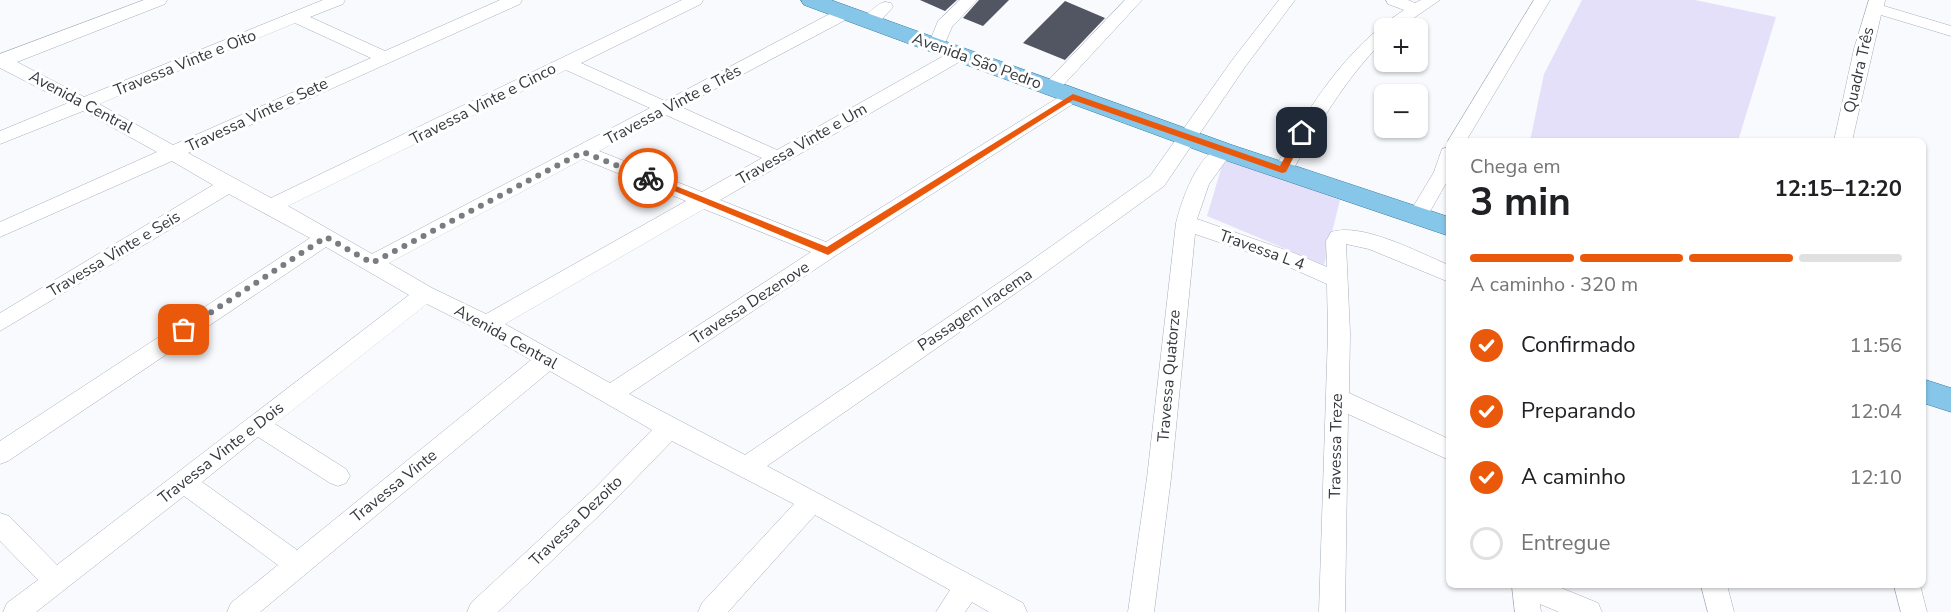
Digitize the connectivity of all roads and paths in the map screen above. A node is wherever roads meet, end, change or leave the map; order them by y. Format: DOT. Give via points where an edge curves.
graph roads {
  1 [pos="159,0"];
  2 [pos="337,0"];
  3 [pos="514,0"];
  4 [pos="695,0"];
  5 [pos="811,0"];
  6 [pos="969,0"];
  7 [pos="1134,0"];
  8 [pos="1287,0"];
  9 [pos="1394,0"];
  10 [pos="1432,0"];
  11 [pos="1542,0"];
  12 [pos="1876,4"];
  13 [pos="1417,10"];
  14 [pos="845,13"];
  15 [pos="298,18"];
  16 [pos="1405,18"];
  17 [pos="1951,31"];
  18 [pos="1374,43"];
  19 [pos="936,46"];
  20 [pos="960,54"];
  21 [pos="384,57"];
  22 [pos="0,61"];
  23 [pos="565,63"];
  24 [pos="1062,92"];
  25 [pos="83,104"];
  26 [pos="666,108"];
  27 [pos="1189,137"];
  28 [pos="0,138"];
  29 [pos="1459,138"];
  30 [pos="1844,138"];
  31 [pos="1224,151"];
  32 [pos="583,152"];
  33 [pos="175,153"];
  34 [pos="778,158"];
  35 [pos="1446,163"];
  36 [pos="1282,170"];
  37 [pos="1157,181"];
  38 [pos="228,184"];
  39 [pos="1192,195"];
  40 [pos="703,201"];
  41 [pos="271,206"];
  42 [pos="1417,217"];
  43 [pos="1186,223"];
  44 [pos="1446,226"];
  45 [pos="0,230"];
  46 [pos="326,237"];
  47 [pos="828,251"];
  48 [pos="372,263"];
  49 [pos="1446,273"];
  50 [pos="1337,280"];
  51 [pos="425,294"];
  52 [pos="0,323"];
  53 [pos="487,324"];
  54 [pos="547,360"];
  55 [pos="1926,392"];
  56 [pos="610,395"];
  57 [pos="1336,398"];
  58 [pos="1951,400"];
  59 [pos="258,425"];
  60 [pos="669,428"];
  61 [pos="1446,449"];
  62 [pos="0,454"];
  63 [pos="747,467"];
  64 [pos="338,476"];
  65 [pos="183,482"];
  66 [pos="812,501"];
  67 [pos="0,524"];
  68 [pos="298,565"];
  69 [pos="56,581"];
  70 [pos="968,587"];
  71 [pos="1525,588"];
  72 [pos="1532,588"];
  73 [pos="1715,588"];
  74 [pos="1908,588"];
  75 [pos="16,612"];
  76 [pos="240,612"];
  77 [pos="480,612"];
  78 [pos="711,612"];
  79 [pos="949,612"];
  80 [pos="1014,612"];
  81 [pos="1142,612"];
  82 [pos="1332,612"];
  83 [pos="1528,612"];
  84 [pos="1589,612"];
  85 [pos="1721,612"];
  86 [pos="1914,612"];
  1 -- 22 [label="street"];
  2 -- 15 [label="street, Travessa Vinte e Oito"];
  3 -- 21 [label="street, Travessa Vinte e Sete"];
  4 -- 23 [label="street, Travessa Vinte e Cinco"];
  5 -- 14 [label="main road, Avenida São Pedro"];
  6 -- 19 [label="street" via="944,26"];
  7 -- 24 [label="street"];
  8 -- 27 [label="street, Passagem Iracema"];
  9 -- 13 [label="street"];
  10 -- 13 [label="street"];
  11 -- 29 [label="street"];
  12 -- 17 [label="street, Quadra Três"];
  12 -- 30 [label="street, Quadra Três"];
  13 -- 16 [label="street"];
  14 -- 19 [label="main road, Avenida São Pedro" via="877,14"];
  14 -- 26 [label="street, Travessa Vinte e Três"];
  15 -- 21 [label="street"];
  15 -- 25 [label="street, Travessa Vinte e Oito"];
  18 -- 36 [label="street" via="1330,91"];
  19 -- 20 [label="main road, Avenida São Pedro"];
  20 -- 24 [label="main road, Avenida São Pedro"];
  20 -- 34 [label="street, Travessa Vinte e Um"];
  21 -- 33 [label="street, Travessa Vinte e Sete"];
  22 -- 25 [label="street, Avenida Central"];
  23 -- 26 [label="street"];
  23 -- 41 [label="street, Travessa Vinte e Cinco"];
  24 -- 27 [label="main road, Avenida São Pedro"];
  24 -- 47 [label="street, Travessa Dezenove"];
  25 -- 28 [label="street, Travessa Vinte e Oito"];
  25 -- 33 [label="street, Avenida Central"];
  26 -- 32 [label="street, Travessa Vinte e Três"];
  26 -- 34 [label="street"];
  27 -- 31 [label="main road, Avenida São Pedro"];
  27 -- 37 [label="street, Passagem Iracema"];
  31 -- 36 [label="main road, Avenida São Pedro"];
  31 -- 39 [label="street, Travessa Quatorze"];
  32 -- 40 [label="street"];
  32 -- 48 [label="street, Travessa Vinte e Três"];
  33 -- 38 [label="street, Avenida Central"];
  33 -- 45 [label="street, Travessa Vinte e Sete"];
  34 -- 40 [label="street, Travessa Vinte e Um"];
  35 -- 42 [label="street"];
  36 -- 42 [label="main road, Avenida São Pedro"];
  37 -- 39 [label="street"];
  37 -- 63 [label="street, Passagem Iracema"];
  38 -- 41 [label="street, Avenida Central"];
  38 -- 52 [label="street, Travessa Vinte e Seis"];
  39 -- 43 [label="street, Travessa Quatorze"];
  40 -- 47 [label="street"];
  40 -- 53 [label="street, Travessa Vinte e Um"];
  41 -- 46 [label="street, Avenida Central"];
  42 -- 44 [label="main road, Avenida São Pedro"];
  43 -- 50 [label="street, Travessa L 4"];
  43 -- 81 [label="street, Travessa Quatorze"];
  46 -- 48 [label="street, Avenida Central"];
  46 -- 62 [label="street"];
  47 -- 56 [label="street, Travessa Dezenove"];
  48 -- 51 [label="street, Avenida Central"];
  49 -- 50 [label="street, Travessa Treze" via="1345,236 1336,241"];
  50 -- 57 [label="street, Travessa Treze"];
  51 -- 53 [label="street, Avenida Central"];
  51 -- 59 [label="street, Travessa Vinte e Dois"];
  53 -- 54 [label="street, Avenida Central"];
  54 -- 56 [label="street, Avenida Central"];
  54 -- 68 [label="street, Travessa Vinte"];
  55 -- 58 [label="main road"];
  56 -- 60 [label="street, Avenida Central"];
  57 -- 61 [label="street"];
  57 -- 82 [label="street, Travessa Treze"];
  59 -- 64 [label="street"];
  59 -- 65 [label="street, Travessa Vinte e Dois"];
  60 -- 63 [label="street, Avenida Central"];
  60 -- 77 [label="street, Travessa Dezoito"];
  63 -- 66 [label="street, Avenida Central"];
  65 -- 68 [label="street"];
  65 -- 69 [label="street, Travessa Vinte e Dois"];
  66 -- 70 [label="street, Avenida Central"];
  66 -- 78 [label="street"];
  67 -- 69 [label="street"];
  68 -- 76 [label="street, Travessa Vinte"];
  69 -- 75 [label="street, Travessa Vinte e Dois"];
  70 -- 79 [label="street"];
  70 -- 80 [label="street, Avenida Central"];
  71 -- 83 [label="street"];
  72 -- 84 [label="street"];
  73 -- 85 [label="street"];
  74 -- 86 [label="street"];
}
